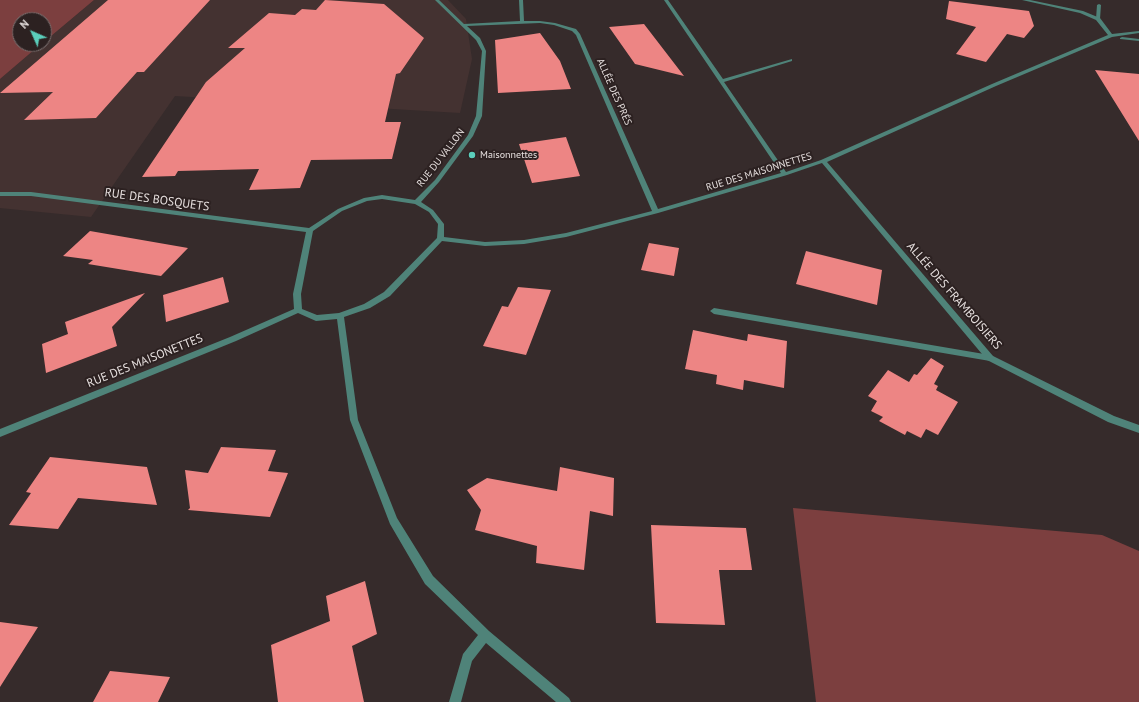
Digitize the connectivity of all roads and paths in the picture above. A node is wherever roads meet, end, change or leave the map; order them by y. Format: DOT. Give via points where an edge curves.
graph roads {
  1 [pos="437,0"];
  2 [pos="521,0"];
  3 [pos="666,0"];
  4 [pos="1024,0"];
  5 [pos="1099,5"];
  6 [pos="1098,19"];
  7 [pos="522,22"];
  8 [pos="463,25"];
  9 [pos="1139,32"];
  10 [pos="1111,36"];
  11 [pos="1139,40"];
  12 [pos="790,60"];
  13 [pos="721,81"];
  14 [pos="823,161"];
  15 [pos="785,174"];
  16 [pos="0,194"];
  17 [pos="417,202"];
  18 [pos="656,212"];
  19 [pos="310,230"];
  20 [pos="440,239"];
  21 [pos="298,310"];
  22 [pos="714,311"];
  23 [pos="340,316"];
  24 [pos="990,358"];
  25 [pos="1139,429"];
  26 [pos="0,433"];
  27 [pos="485,635"];
  28 [pos="455,702"];
  29 [pos="564,702"];
  1 -- 8 [label="street, RUE DU VALLON"];
  2 -- 7 [label="street"];
  3 -- 13 [label="street"];
  4 -- 6 [label="street" via="1080,12"];
  5 -- 6 [label="street"];
  6 -- 10 [label="street"];
  7 -- 8 [label="street, ALLÉE DES PRÉS"];
  7 -- 18 [label="street, ALLÉE DES PRÉS" via="555,24 574,30 578,34"];
  8 -- 17 [label="street, RUE DU VALLON" via="478,39 484,51 479,116 471,135 437,181"];
  9 -- 10 [label="street, RUE DES MAISONNETTES"];
  10 -- 11 [label="street"];
  10 -- 14 [label="street, RUE DES MAISONNETTES"];
  12 -- 13 [label="street"];
  13 -- 15 [label="street"];
  14 -- 15 [label="street, RUE DES MAISONNETTES"];
  14 -- 24 [label="street, ALLÉE DES FRAMBOISIERS"];
  15 -- 18 [label="street, RUE DES MAISONNETTES"];
  16 -- 19 [label="street, RUE DES BOSQUETS" via="31,194"];
  17 -- 19 [label="street" via="382,197 366,200 340,210"];
  17 -- 20 [label="street" via="431,211 441,224"];
  18 -- 20 [label="street, RUE DES MAISONNETTES" via="566,235 524,242 485,244"];
  19 -- 21 [label="street" via="297,294"];
  20 -- 23 [label="street" via="387,294 367,306"];
  21 -- 23 [label="street" via="316,318"];
  21 -- 26 [label="street, RUE DES MAISONETTES" via="233,339"];
  22 -- 24 [label="street"];
  23 -- 27 [label="street" via="354,420 393,521 428,580"];
  24 -- 25 [label="street, ALLÉE DES FRAMBOISIERS" via="1111,419"];
  27 -- 28 [label="street" via="467,658"];
  27 -- 29 [label="street"];
}
